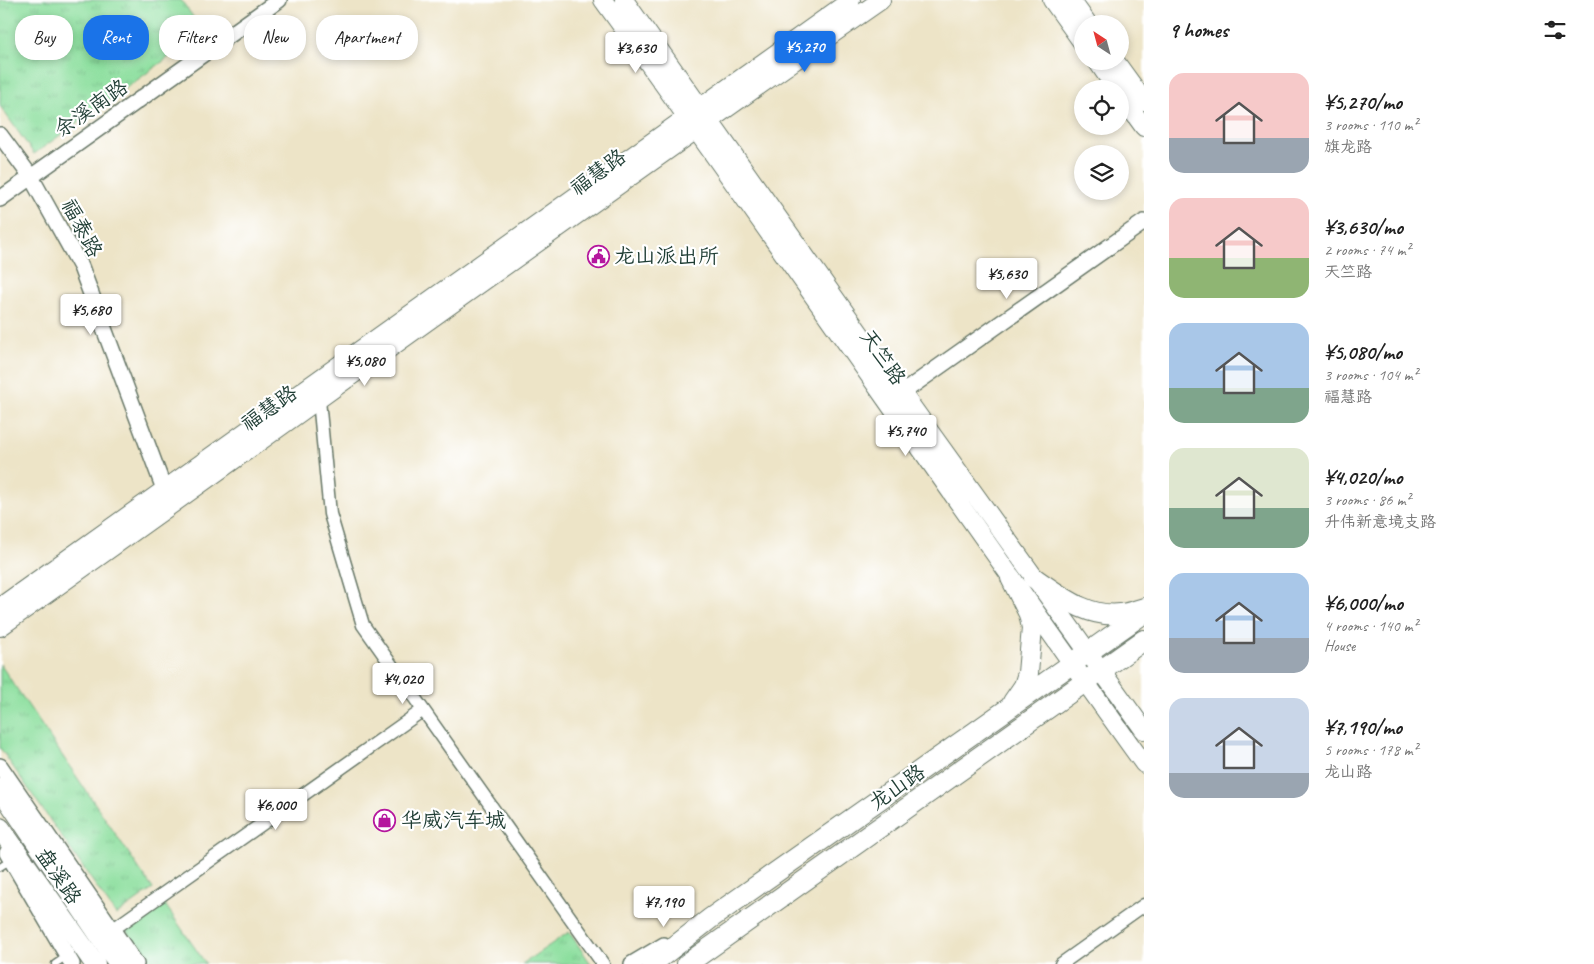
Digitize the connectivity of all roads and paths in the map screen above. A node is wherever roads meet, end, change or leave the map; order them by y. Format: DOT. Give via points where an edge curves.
graph roads {
  1 [pos="279,0"];
  2 [pos="603,0"];
  3 [pos="624,0"];
  4 [pos="851,0"];
  5 [pos="881,0"];
  6 [pos="1052,0"];
  7 [pos="1071,0"];
  8 [pos="1082,15"];
  9 [pos="1074,31"];
  10 [pos="1122,70"];
  11 [pos="1144,101"];
  12 [pos="1129,106"];
  13 [pos="698,118"];
  14 [pos="1144,127"];
  15 [pos="0,135"];
  16 [pos="30,177"];
  17 [pos="0,199"];
  18 [pos="1144,222"];
  19 [pos="895,398"];
  20 [pos="319,400"];
  21 [pos="164,489"];
  22 [pos="1011,578"];
  23 [pos="1034,578"];
  24 [pos="0,607"];
  25 [pos="1144,608"];
  26 [pos="1144,613"];
  27 [pos="0,627"];
  28 [pos="1144,640"];
  29 [pos="1080,658"];
  30 [pos="1093,676"];
  31 [pos="423,710"];
  32 [pos="1006,710"];
  33 [pos="1144,730"];
  34 [pos="1144,764"];
  35 [pos="0,766"];
  36 [pos="0,788"];
  37 [pos="0,828"];
  38 [pos="0,840"];
  39 [pos="6,863"];
  40 [pos="39,865"];
  41 [pos="1144,905"];
  42 [pos="711,918"];
  43 [pos="112,930"];
  44 [pos="725,938"];
  45 [pos="65,961"];
  46 [pos="96,964"];
  47 [pos="119,964"];
  48 [pos="136,964"];
  49 [pos="603,964"];
  50 [pos="632,964"];
  51 [pos="652,964"];
  52 [pos="687,964"];
  53 [pos="704,964"];
  54 [pos="1061,964"];
  1 -- 16 [label="street, 余溪南路"];
  2 -- 13 [label="main road, 天竺路"];
  3 -- 13 [label="main road, 天竺路"];
  4 -- 13 [label="main road"];
  5 -- 13 [label="main road"];
  6 -- 9 [label="main road"];
  7 -- 8 [label="main road"];
  10 -- 11 [label="main road"];
  12 -- 14 [label="main road"];
  13 -- 19 [label="main road, 天竺路"];
  13 -- 20 [label="main road, 福慧路"];
  13 -- 21 [label="main road, 福慧路"];
  15 -- 16 [label="street, 福泰路"];
  16 -- 17 [label="street, 余溪南路"];
  16 -- 21 [label="street, 福泰路" via="81,267"];
  18 -- 19 [label="street"];
  19 -- 22 [label="main road, 天竺路"];
  19 -- 23 [label="main road, 天竺路"];
  20 -- 27 [label="main road, 福慧路"];
  20 -- 31 [label="street" via="330,514 362,625"];
  21 -- 24 [label="main road, 福慧路"];
  22 -- 29 [label="main road, 天竺路"];
  22 -- 32 [label="main road" via="1029,614 1032,628 1024,686"];
  23 -- 25 [label="main road" via="1088,611 1122,614"];
  23 -- 29 [label="main road, 天竺路"];
  26 -- 29 [label="main road, 龙山路"];
  28 -- 30 [label="main road, 龙山路"];
  29 -- 30 [label="main road, 天竺路"];
  29 -- 32 [label="main road, 龙山路"];
  30 -- 33 [label="main road, 天竺路"];
  30 -- 34 [label="main road, 天竺路"];
  30 -- 44 [label="main road, 龙山路"];
  31 -- 43 [label="street"];
  31 -- 49 [label="street"];
  32 -- 42 [label="main road, 龙山路"];
  35 -- 43 [label="street"];
  36 -- 40 [label="main road, 盘溪路"];
  37 -- 40 [label="main road, 盘溪路"];
  38 -- 39 [label="street"];
  39 -- 45 [label="street"];
  40 -- 46 [label="main road, 盘溪路"];
  40 -- 47 [label="main road, 盘溪路"];
  41 -- 54 [label="street"];
  42 -- 50 [label="street"];
  42 -- 51 [label="main road, 龙山路"];
  43 -- 48 [label="street"];
  44 -- 52 [label="main road, 龙山路"];
  44 -- 53 [label="street"];
}
